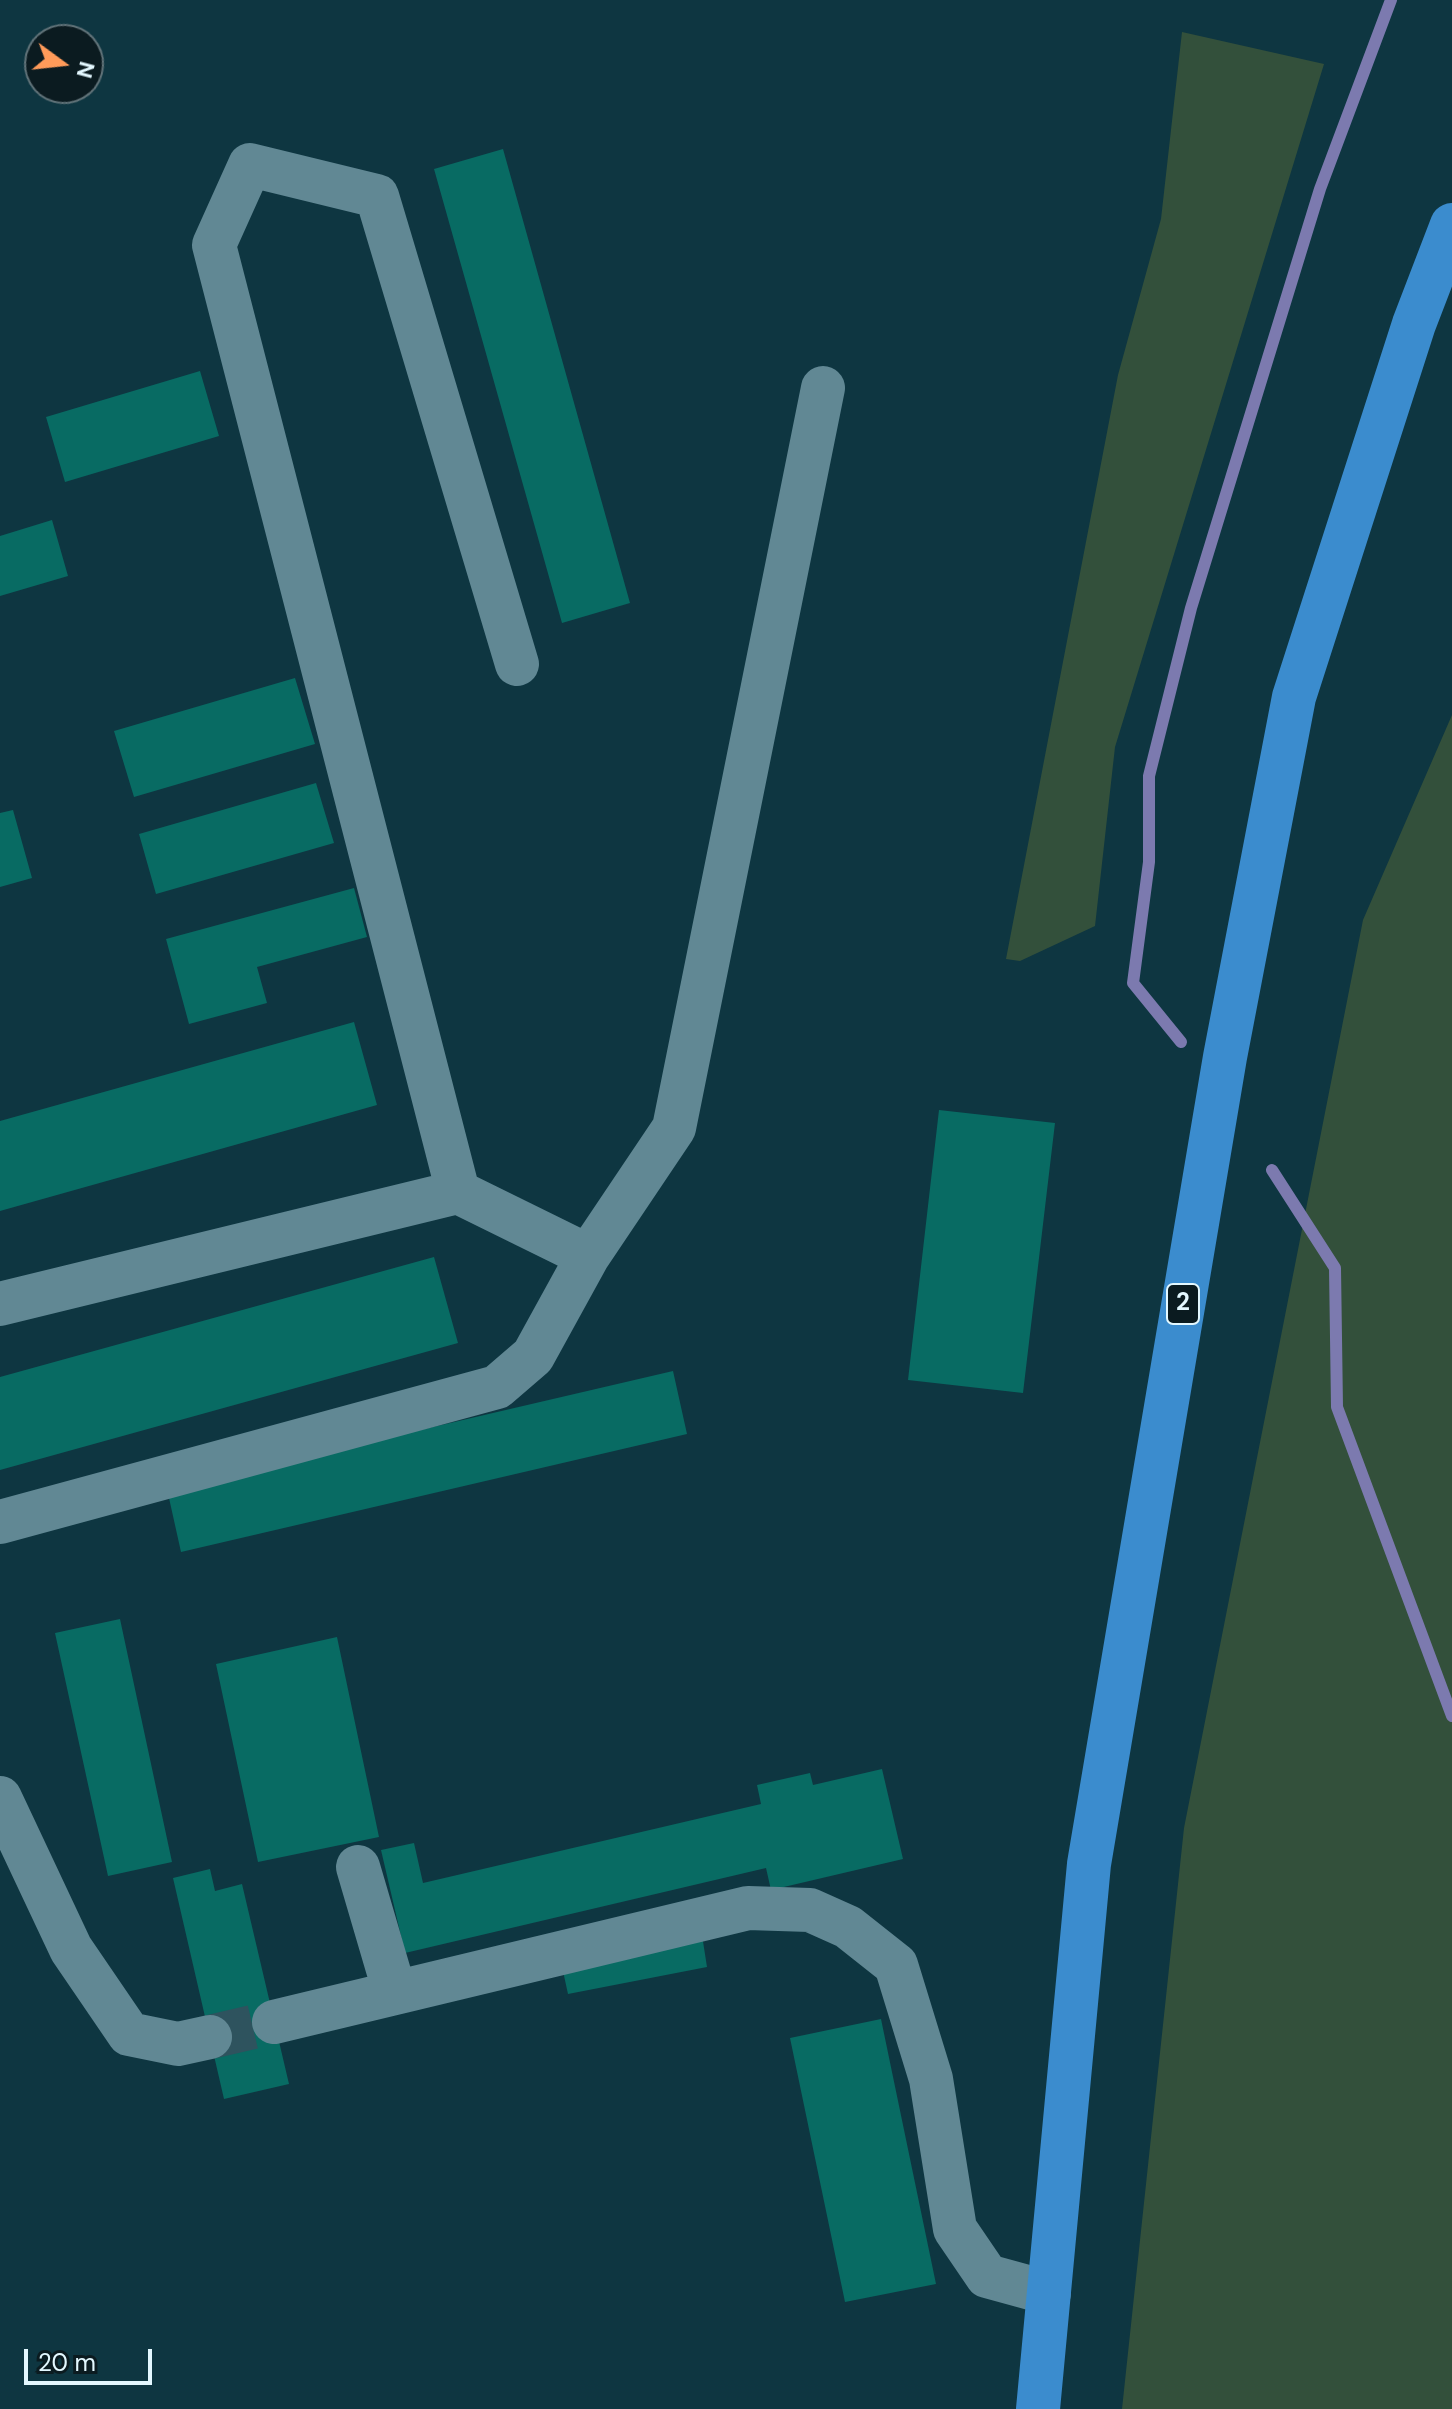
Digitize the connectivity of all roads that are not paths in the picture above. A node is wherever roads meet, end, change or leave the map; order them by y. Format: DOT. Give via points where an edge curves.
graph roads {
  1 [pos="1452,225"];
  2 [pos="823,388"];
  3 [pos="517,664"];
  4 [pos="458,1192"];
  5 [pos="588,1256"];
  6 [pos="0,1304"];
  7 [pos="0,1522"];
  8 [pos="0,1798"];
  9 [pos="358,1867"];
  10 [pos="395,1993"];
  11 [pos="274,2022"];
  12 [pos="210,2037"];
  13 [pos="1049,2293"];
  14 [pos="1038,2409"];
  1 -- 13 [label="main road, 2" via="1414,324 1294,697 1225,1057 1089,1864"];
  2 -- 5 [label="street" via="674,1128"];
  3 -- 4 [label="street" via="377,196 250,165 214,245"];
  4 -- 5 [label="street"];
  4 -- 6 [label="street"];
  5 -- 7 [label="street" via="533,1356 497,1387"];
  8 -- 12 [label="street" via="71,1949 129,2034 178,2044"];
  9 -- 10 [label="street"];
  10 -- 11 [label="street"];
  10 -- 13 [label="street" via="748,1908 810,1910 848,1927 896,1965 931,2079 955,2229 987,2276"];
  13 -- 14 [label="main road, 2"];
}
